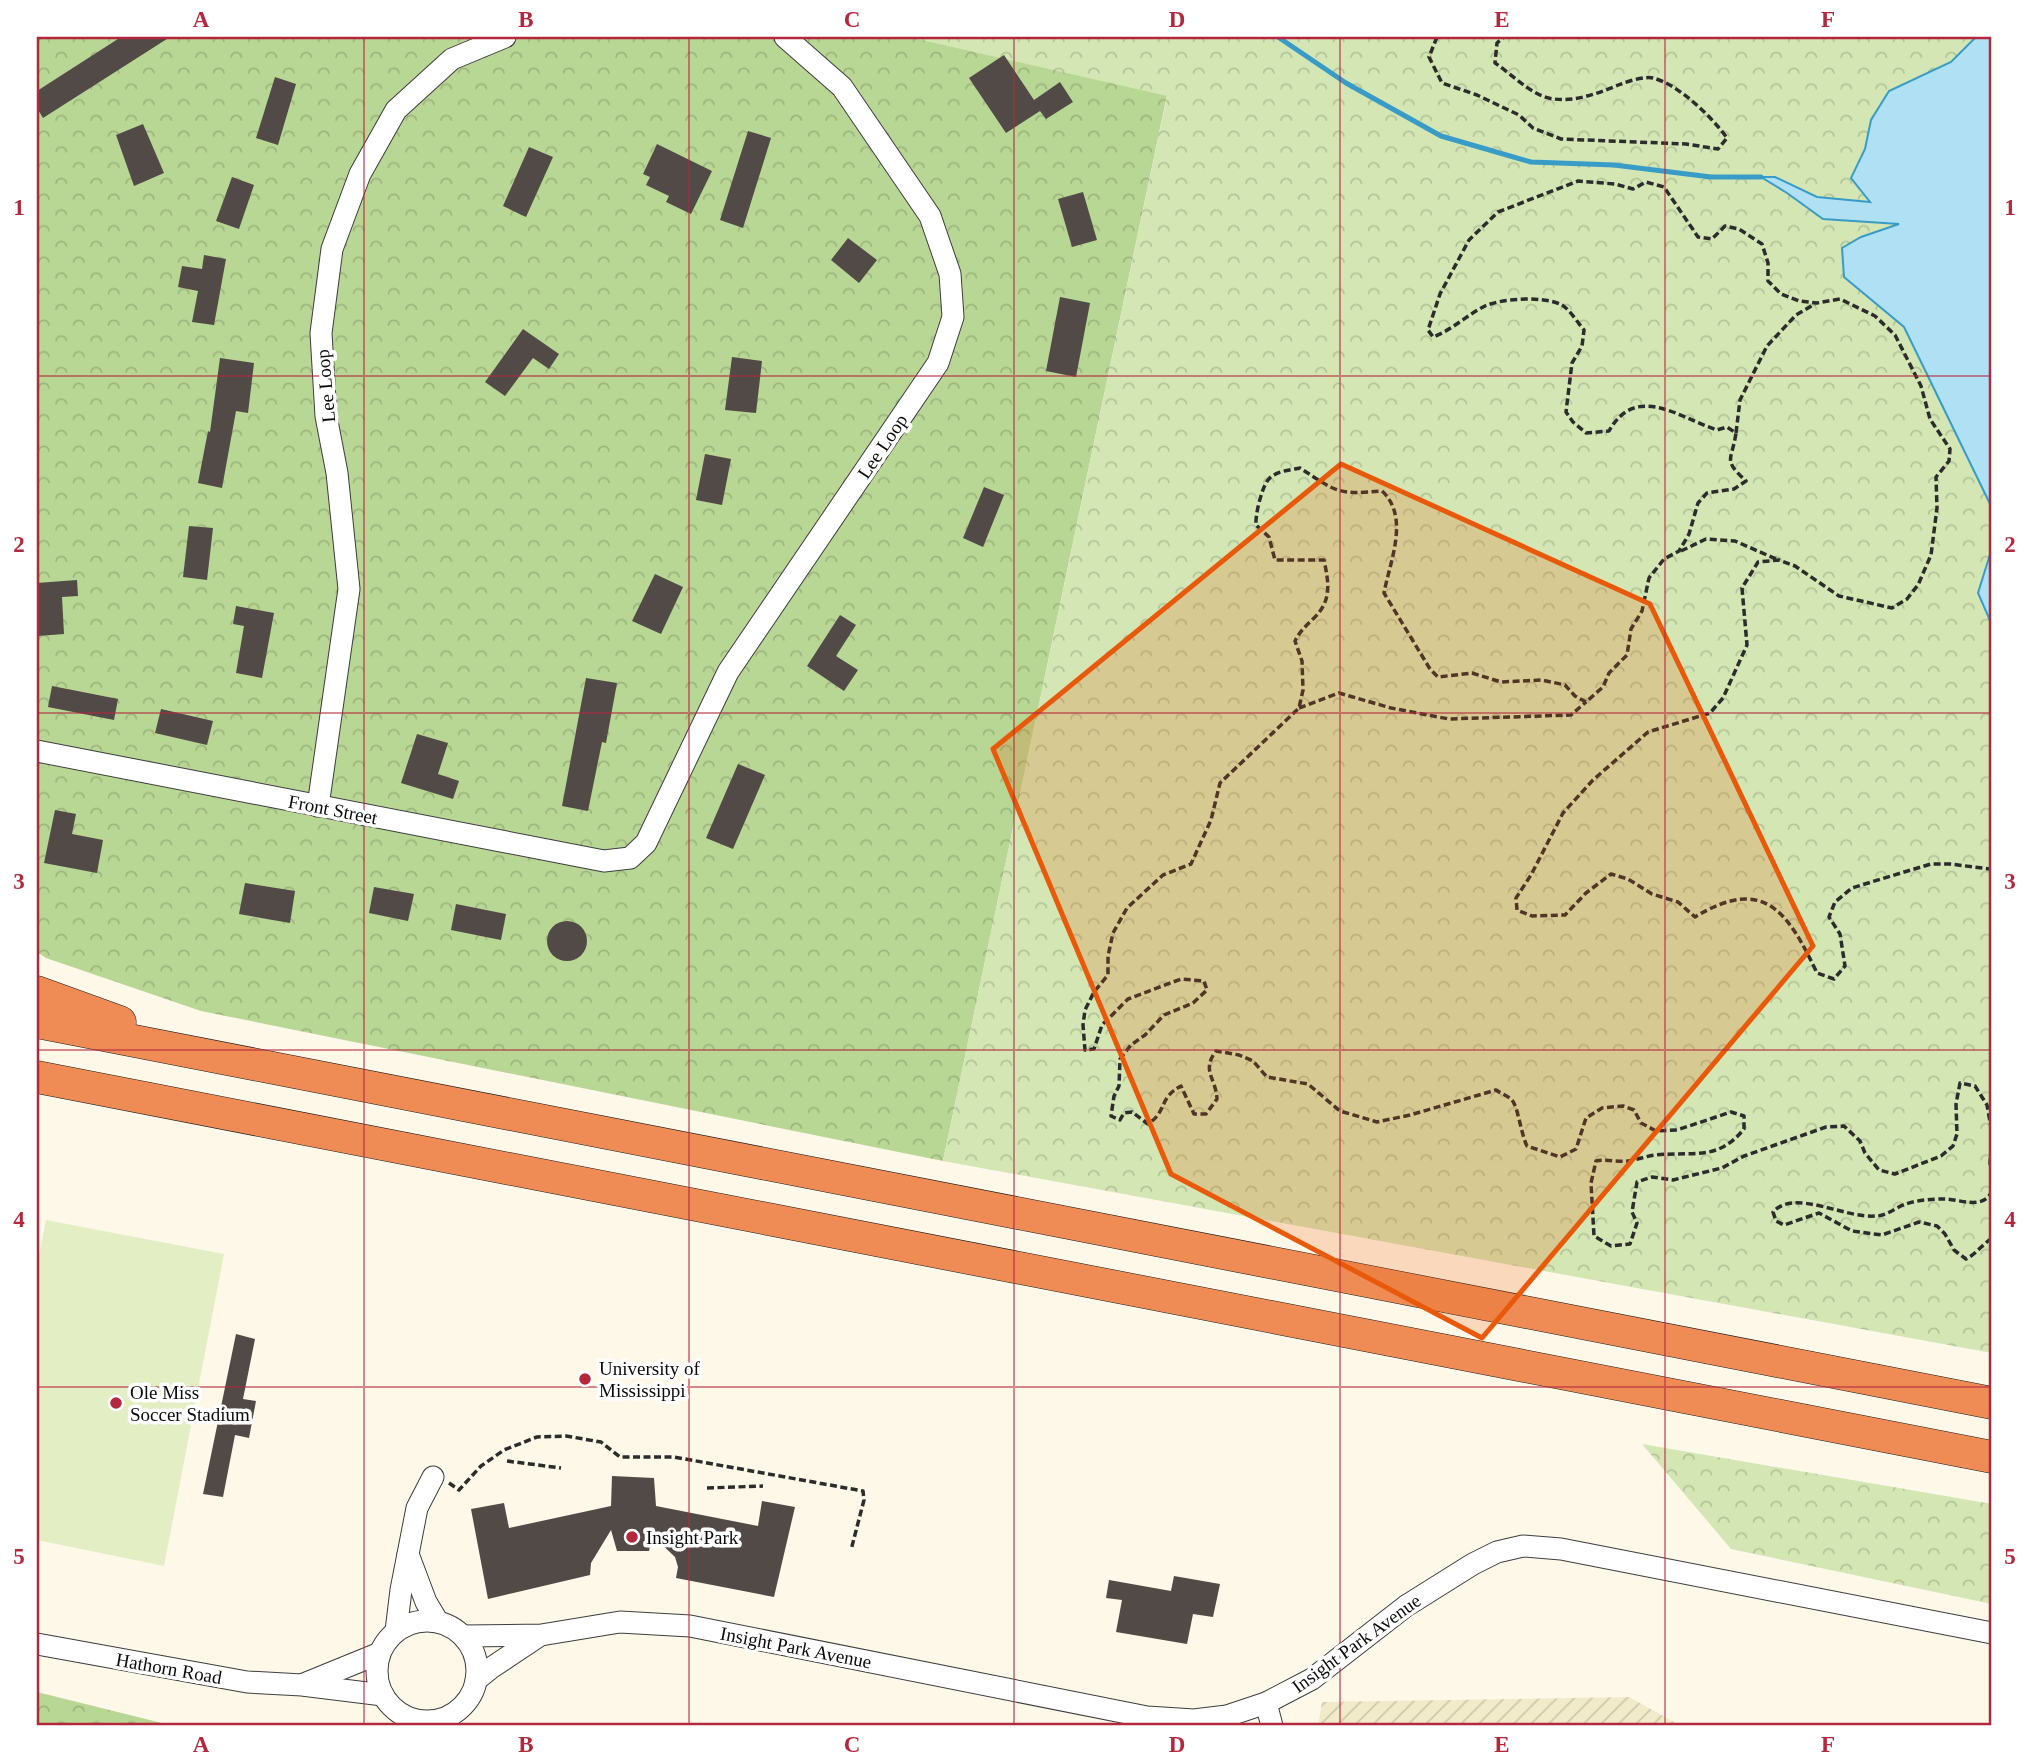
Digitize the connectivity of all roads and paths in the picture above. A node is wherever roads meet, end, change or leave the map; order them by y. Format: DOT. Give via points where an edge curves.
graph roads {
  1 [pos="505,37"];
  2 [pos="785,37"];
  3 [pos="1437,37"];
  4 [pos="1504,37"];
  5 [pos="1817,303"];
  6 [pos="1736,433"];
  7 [pos="1679,551"];
  8 [pos="1779,560"];
  9 [pos="1586,702"];
  10 [pos="1299,708"];
  11 [pos="37,751"];
  12 [pos="318,806"];
  13 [pos="629,859"];
  14 [pos="1992,867"];
  15 [pos="37,992"];
  16 [pos="37,1022"];
  17 [pos="238,1060"];
  18 [pos="37,1077"];
  19 [pos="109,1091"];
  20 [pos="37,1093"];
  21 [pos="1992,1135"];
  22 [pos="1992,1175"];
  23 [pos="1992,1190"];
  24 [pos="1992,1238"];
  25 [pos="1992,1403"];
  26 [pos="1992,1457"];
  27 [pos="507,1461"];
  28 [pos="561,1468"];
  29 [pos="439,1484"];
  30 [pos="763,1486"];
  31 [pos="707,1488"];
  32 [pos="851,1550"];
  33 [pos="407,1552"];
  34 [pos="438,1622"];
  35 [pos="396,1631"];
  36 [pos="1992,1633"];
  37 [pos="541,1635"];
  38 [pos="463,1636"];
  39 [pos="37,1644"];
  40 [pos="380,1653"];
  41 [pos="476,1680"];
  42 [pos="302,1685"];
  43 [pos="383,1695"];
  44 [pos="1266,1703"];
  45 [pos="459,1717"];
  46 [pos="421,1723"];
  47 [pos="1272,1726"];
  1 -- 12 [label="street, Lee Loop" via="452,59 396,110 360,174 332,249 321,333 326,416 349,589"];
  2 -- 13 [label="street, Lee Loop" via="842,87 930,216 950,274 953,317 938,363 728,671 646,843"];
  3 -- 4 [label="path" via="1429,57 1442,83 1519,114 1533,128 1561,139 1718,149 1727,138 1713,118 1652,78 1601,93 1557,100 1542,97 1495,63 1497,43"];
  5 -- 6 [label="path" via="1796,315 1767,346 1740,400"];
  5 -- 6 [label="path" via="1781,295 1768,281 1762,244 1725,226 1712,239 1698,237 1664,187 1646,182 1633,188 1578,181 1498,212 1469,240 1440,294 1427,330 1433,337 1487,305 1542,299 1563,306 1584,330 1582,346 1572,363 1566,412 1586,433 1609,431 1630,407 1645,406 1717,430 1727,426"];
  5 -- 8 [label="path" via="1840,299 1875,316 1895,335 1921,386 1930,419 1950,449 1949,461 1936,477 1931,555 1918,585 1892,608 1839,596"];
  6 -- 7 [label="path" via="1731,467 1746,481 1734,489 1707,493 1698,503"];
  7 -- 8 [label="path" via="1706,540 1735,541"];
  7 -- 9 [label="path" via="1664,559 1650,579 1642,611 1631,629 1627,655 1609,673 1603,688"];
  8 -- 14 [label="path" via="1758,562 1742,588 1747,645 1723,698 1710,713 1648,732 1593,780 1563,813 1516,898 1517,910 1532,916 1564,915 1611,874 1678,902 1695,917 1714,905 1743,898 1767,902 1789,923 1817,973 1834,979 1845,966 1840,934 1829,917 1835,902 1852,888 1931,864"];
  9 -- 10 [label="path" via="1571,715 1450,719 1339,693"];
  9 -- 10 [label="path" via="1565,685 1542,680 1501,682 1472,673 1438,677 1384,593 1396,545 1391,500 1382,491 1350,494 1332,490 1300,468 1268,480 1255,516 1256,524 1269,537 1275,560 1324,560 1327,601 1295,641 1302,661"];
  10 -- 21 [label="path" via="1220,783 1211,820 1191,864 1163,875 1127,908 1113,933 1108,975 1085,1010 1085,1050 1094,1049 1102,1025 1128,999 1181,979 1204,981 1207,990 1193,1003 1164,1015 1120,1059 1111,1116 1120,1120 1124,1113 1132,1112 1148,1124 1157,1118 1170,1091 1181,1086 1194,1114 1206,1114 1217,1099 1209,1072 1216,1051 1253,1061 1266,1077 1308,1084 1340,1111 1377,1122 1496,1090 1512,1100 1527,1146 1560,1157 1576,1149 1586,1118 1602,1108 1634,1110 1641,1123 1656,1131 1677,1130 1731,1112 1744,1116 1744,1129 1732,1144 1714,1152 1596,1161 1591,1183 1594,1236 1611,1246 1630,1244 1637,1223 1632,1212 1637,1182 1652,1177 1673,1180 1723,1168 1826,1127 1844,1126 1879,1170 1895,1174 1941,1156 1953,1146 1957,1134 1960,1083 1975,1087 1987,1105"];
  11 -- 12 [label="street, Front Street"];
  12 -- 13 [label="street, Front Street" via="604,861"];
  15 -- 17 [label="highway"];
  16 -- 17 [label="highway"];
  17 -- 25 [label="highway"];
  18 -- 19 [label="highway"];
  19 -- 20 [label="highway"];
  19 -- 26 [label="highway"];
  21 -- 22 [label="path"];
  23 -- 24 [label="path" via="1980,1202 1908,1203 1879,1217 1835,1212 1809,1202 1779,1206 1773,1212 1776,1222 1784,1225 1819,1213 1852,1231 1882,1235 1919,1222 1937,1226 1966,1259"];
  27 -- 28 [label="path"];
  29 -- 32 [label="path" via="449,1483 459,1490 481,1466 518,1443 566,1436 601,1443 620,1457 674,1457 863,1492"];
  29 -- 33 [label="street" via="417,1508"];
  30 -- 31 [label="path"];
  33 -- 34 [label="street"];
  33 -- 35 [label="street"];
  34 -- 35 [label="street" via="408,1624"];
  34 -- 38 [label="street"];
  35 -- 40 [label="street"];
  36 -- 44 [label="street, Insight Park Avenue" via="1561,1549 1523,1546 1473,1564 1406,1606 1312,1679"];
  37 -- 38 [label="street, Insight Park Avenue"];
  37 -- 41 [label="street"];
  37 -- 44 [label="street, Insight Park Avenue" via="620,1622 690,1626 1147,1717 1227,1716"];
  38 -- 41 [label="street" via="477,1664"];
  39 -- 42 [label="street, Hathorn Road" via="247,1682"];
  40 -- 42 [label="street, Hathorn Road"];
  40 -- 43 [label="street" via="376,1667"];
  41 -- 45 [label="street"];
  42 -- 43 [label="street, Hathorn Road"];
  43 -- 46 [label="street" via="398,1712"];
  44 -- 47 [label="street"];
  45 -- 46 [label="street"];
}
